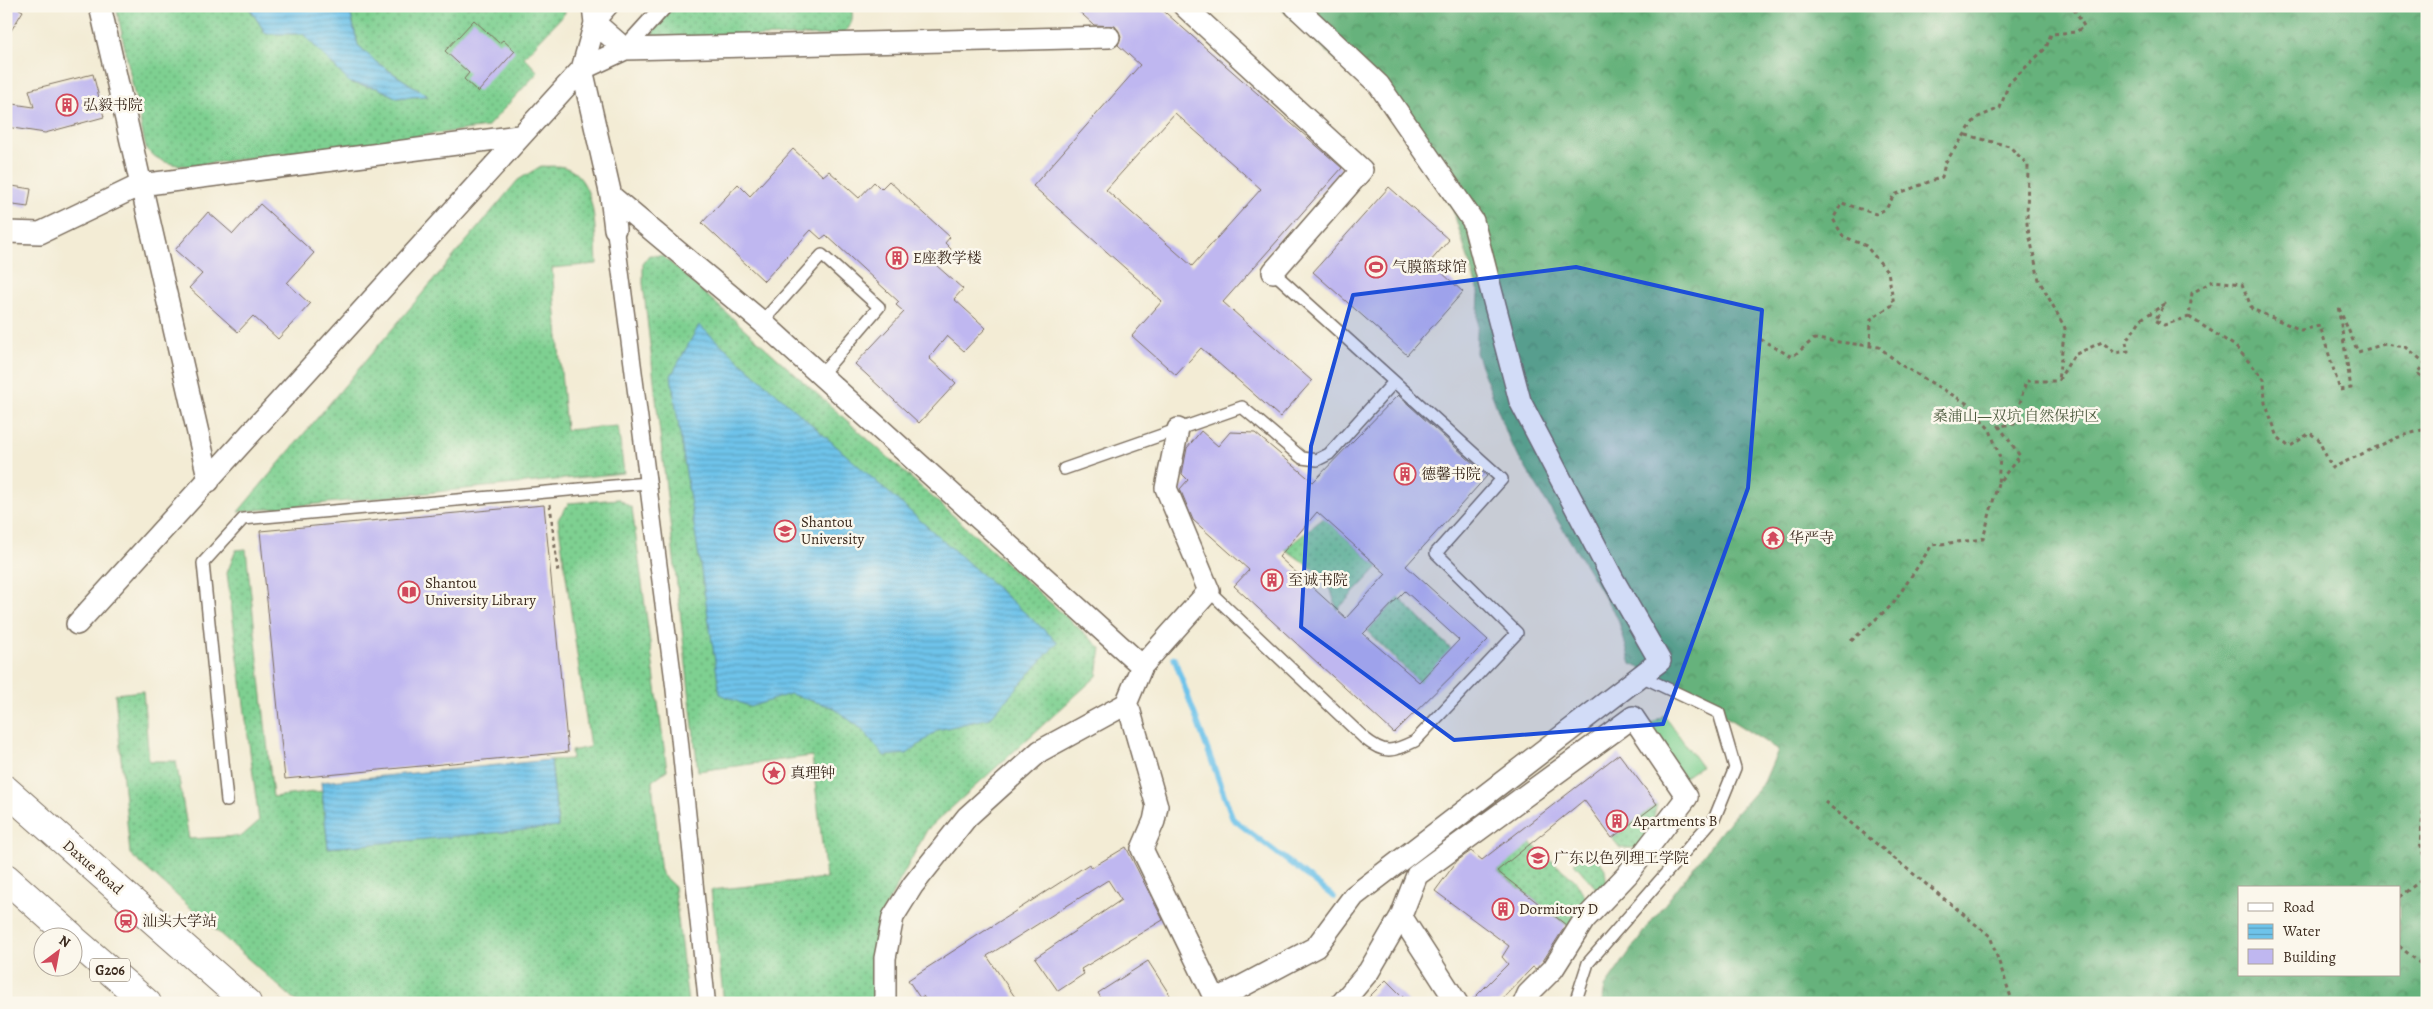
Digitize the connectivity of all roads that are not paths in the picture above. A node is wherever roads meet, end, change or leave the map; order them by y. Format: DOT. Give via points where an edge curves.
graph roads {
  1 [pos="100,6"];
  2 [pos="610,6"];
  3 [pos="664,6"];
  4 [pos="1184,6"];
  5 [pos="1295,6"];
  6 [pos="594,14"];
  7 [pos="1108,37"];
  8 [pos="625,49"];
  9 [pos="582,69"];
  10 [pos="519,136"];
  11 [pos="140,185"];
  12 [pos="611,196"];
  13 [pos="615,229"];
  14 [pos="6,232"];
  15 [pos="1273,272"];
  16 [pos="762,322"];
  17 [pos="820,376"];
  18 [pos="1394,382"];
  19 [pos="1178,429"];
  20 [pos="1064,469"];
  21 [pos="209,481"];
  22 [pos="647,482"];
  23 [pos="1209,591"];
  24 [pos="77,624"];
  25 [pos="1142,666"];
  26 [pos="1641,676"];
  27 [pos="1126,704"];
  28 [pos="6,790"];
  29 [pos="227,801"];
  30 [pos="6,878"];
  31 [pos="1401,916"];
  32 [pos="60,926"];
  33 [pos="82,946"];
  34 [pos="1216,1001"];
  35 [pos="147,1003"];
  36 [pos="247,1003"];
  37 [pos="707,1003"];
  38 [pos="885,1003"];
  39 [pos="1342,1003"];
  40 [pos="1457,1003"];
  41 [pos="1524,1003"];
  42 [pos="1575,1003"];
  1 -- 11 [label="street"];
  2 -- 6 [label="street"];
  3 -- 8 [label="street"];
  4 -- 15 [label="street" via="1362,170"];
  5 -- 26 [label="street" via="1379,85 1473,221 1520,401 1614,581 1660,661"];
  6 -- 8 [label="street"];
  6 -- 9 [label="street"];
  7 -- 8 [label="street"];
  8 -- 9 [label="street"];
  9 -- 10 [label="street"];
  9 -- 12 [label="street"];
  10 -- 11 [label="street"];
  10 -- 21 [label="street"];
  11 -- 14 [label="street" via="40,233"];
  11 -- 21 [label="street"];
  12 -- 13 [label="street"];
  12 -- 16 [label="street"];
  13 -- 22 [label="street"];
  15 -- 18 [label="lane"];
  16 -- 17 [label="street"];
  16 -- 17 [label="lane" via="822,255 872,300 879,307"];
  17 -- 25 [label="street"];
  18 -- 19 [label="lane" via="1329,454 1317,460 1302,458 1242,407"];
  18 -- 23 [label="lane" via="1502,479 1436,553 1517,633 1415,741 1394,751 1376,748 1364,738"];
  19 -- 20 [label="lane"];
  19 -- 23 [label="street" via="1166,488"];
  21 -- 24 [label="street"];
  22 -- 29 [label="lane" via="243,519 203,563"];
  22 -- 37 [label="street" via="674,685"];
  23 -- 25 [label="street"];
  25 -- 27 [label="street"];
  26 -- 34 [label="street" via="1354,896 1316,947"];
  26 -- 42 [label="lane" via="1719,713 1735,768 1715,817 1588,963"];
  27 -- 34 [label="street" via="1156,806 1154,821 1142,849"];
  27 -- 38 [label="street" via="1040,751 968,817 913,885 893,917 885,958"];
  28 -- 36 [label="highway, Daxue Road"];
  30 -- 32 [label="highway, G206"];
  31 -- 39 [label="street" via="1369,971"];
  31 -- 40 [label="street"];
  31 -- 41 [label="street" via="1417,875 1633,717 1687,797 1627,875 1584,920 1553,969 1528,994"];
  33 -- 35 [label="highway, G206"];
}
